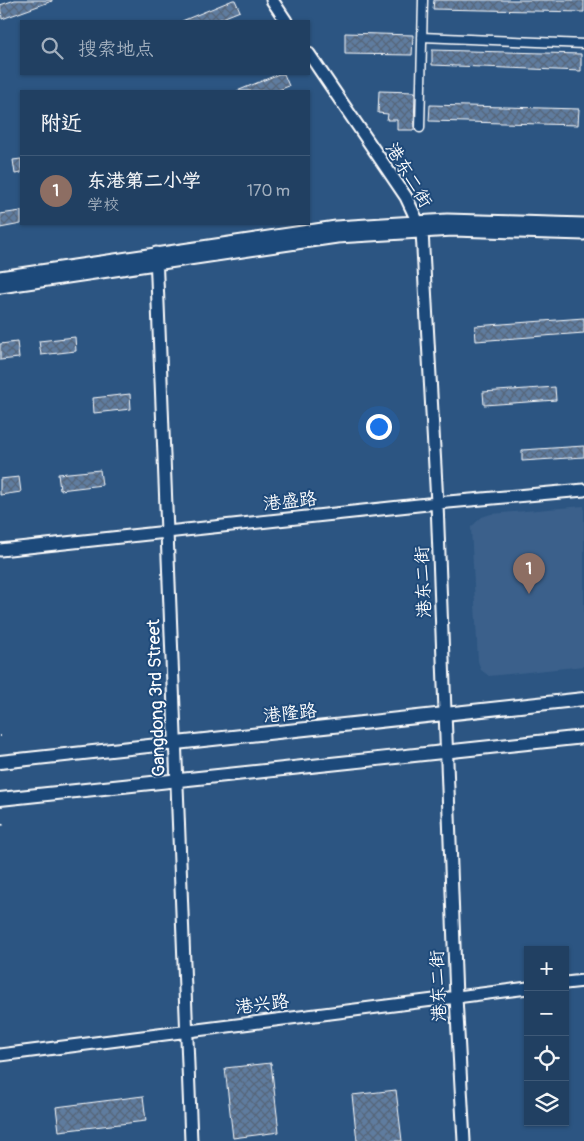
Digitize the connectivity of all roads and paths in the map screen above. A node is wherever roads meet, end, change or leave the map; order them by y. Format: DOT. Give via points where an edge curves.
graph roads {
  1 [pos="272,0"];
  2 [pos="423,0"];
  3 [pos="285,20"];
  4 [pos="422,37"];
  5 [pos="584,44"];
  6 [pos="310,55"];
  7 [pos="420,128"];
  8 [pos="584,224"];
  9 [pos="420,227"];
  10 [pos="584,234"];
  11 [pos="156,258"];
  12 [pos="0,277"];
  13 [pos="0,287"];
  14 [pos="584,490"];
  15 [pos="437,503"];
  16 [pos="167,532"];
  17 [pos="0,550"];
  18 [pos="584,699"];
  19 [pos="445,714"];
  20 [pos="584,736"];
  21 [pos="175,743"];
  22 [pos="448,751"];
  23 [pos="0,762"];
  24 [pos="176,780"];
  25 [pos="0,799"];
  26 [pos="5,824"];
  27 [pos="0,825"];
  28 [pos="584,981"];
  29 [pos="569,983"];
  30 [pos="524,988"];
  31 [pos="456,997"];
  32 [pos="186,1031"];
  33 [pos="0,1055"];
  34 [pos="191,1141"];
  35 [pos="464,1141"];
  1 -- 3 [label="main road"];
  2 -- 4 [label="street"];
  4 -- 5 [label="street"];
  4 -- 7 [label="street"];
  6 -- 9 [label="main road, 港东二街" via="406,197"];
  8 -- 9 [label="main road" via="448,220"];
  9 -- 10 [label="main road"];
  9 -- 11 [label="main road"];
  9 -- 15 [label="main road, 港东二街"];
  11 -- 12 [label="main road"];
  11 -- 13 [label="main road"];
  11 -- 16 [label="main road, Gangdong 3rd Street"];
  14 -- 15 [label="main road, 港盛路"];
  15 -- 16 [label="main road, 港盛路"];
  15 -- 19 [label="main road, 港东二街"];
  16 -- 17 [label="main road, 港盛路"];
  16 -- 21 [label="main road, Gangdong 3rd Street"];
  18 -- 19 [label="main road, 港隆路"];
  19 -- 21 [label="main road, 港隆路"];
  19 -- 22 [label="main road, 港东二街"];
  20 -- 22 [label="main road"];
  21 -- 23 [label="main road, 港隆路"];
  21 -- 24 [label="main road, Gangdong 3rd Street"];
  22 -- 24 [label="main road"];
  22 -- 31 [label="main road, 港东二街"];
  24 -- 25 [label="main road"];
  24 -- 32 [label="main road, Gangdong 3rd Street"];
  26 -- 27 [label="path"];
  28 -- 29 [label="main road"];
  30 -- 31 [label="main road, 港兴路"];
  31 -- 32 [label="main road, 港兴路"];
  31 -- 35 [label="main road, 港东二街"];
  32 -- 33 [label="main road, 港兴路"];
  32 -- 34 [label="main road, Gangdong 3rd Street"];
}
